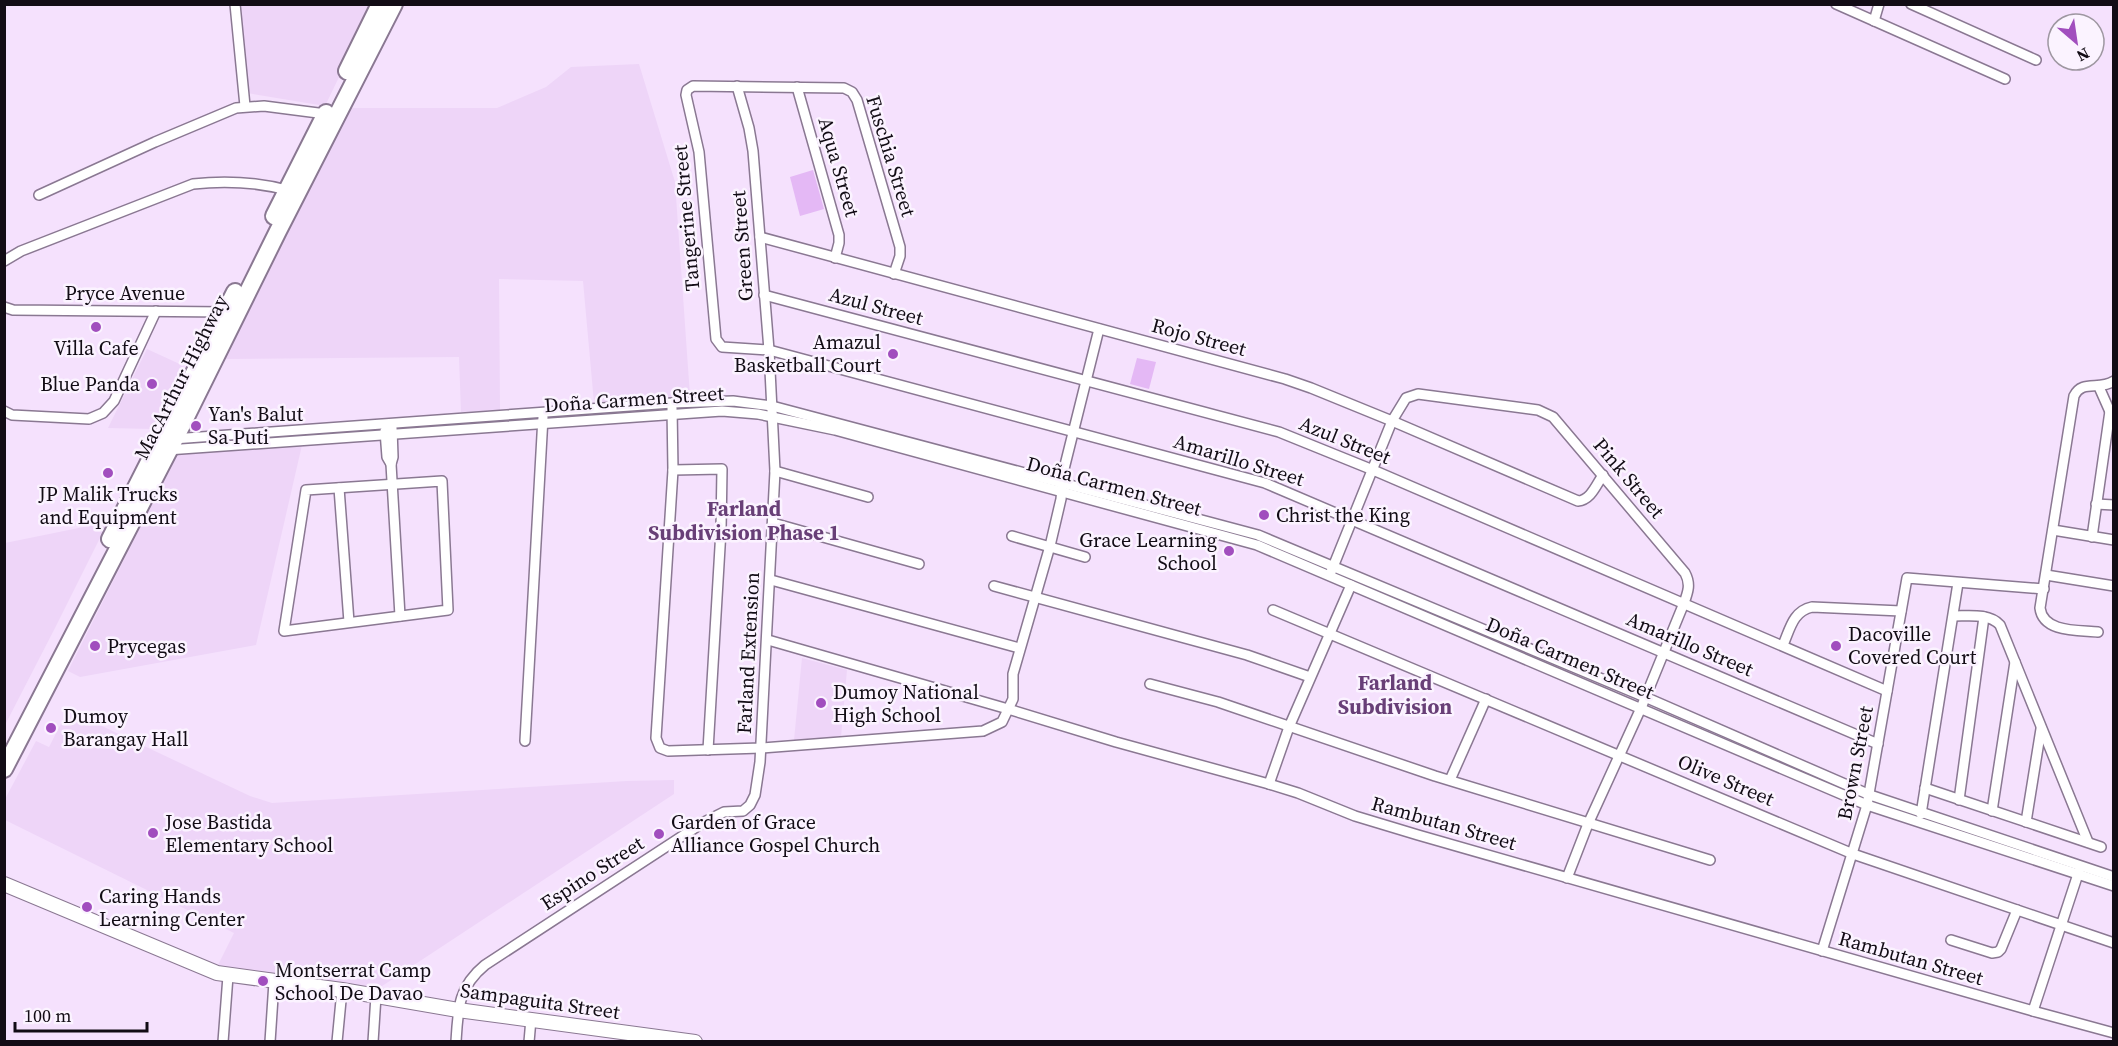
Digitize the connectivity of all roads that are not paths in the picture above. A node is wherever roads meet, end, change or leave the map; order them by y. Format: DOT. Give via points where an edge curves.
graph roads {
  1 [pos="235,4"];
  2 [pos="380,4"];
  3 [pos="394,4"];
  4 [pos="1836,4"];
  5 [pos="1879,4"];
  6 [pos="1911,4"];
  7 [pos="1874,21"];
  8 [pos="2036,60"];
  9 [pos="2005,79"];
  10 [pos="737,86"];
  11 [pos="797,87"];
  12 [pos="245,106"];
  13 [pos="326,114"];
  14 [pos="293,192"];
  15 [pos="39,195"];
  16 [pos="760,237"];
  17 [pos="835,258"];
  18 [pos="4,261"];
  19 [pos="894,274"];
  20 [pos="764,295"];
  21 [pos="7,310"];
  22 [pos="156,311"];
  23 [pos="231,313"];
  24 [pos="1099,329"];
  25 [pos="769,350"];
  26 [pos="1088,381"];
  27 [pos="2114,381"];
  28 [pos="2099,387"];
  29 [pos="672,403"];
  30 [pos="772,406"];
  31 [pos="4,411"];
  32 [pos="543,412"];
  33 [pos="672,414"];
  34 [pos="2112,415"];
  35 [pos="773,417"];
  36 [pos="1392,422"];
  37 [pos="543,423"];
  38 [pos="388,429"];
  39 [pos="1074,433"];
  40 [pos="896,442"];
  41 [pos="165,445"];
  42 [pos="672,470"];
  43 [pos="1373,470"];
  44 [pos="775,471"];
  45 [pos="1603,475"];
  46 [pos="392,484"];
  47 [pos="1062,487"];
  48 [pos="339,488"];
  49 [pos="867,497"];
  50 [pos="2097,504"];
  51 [pos="2114,505"];
  52 [pos="1353,520"];
  53 [pos="773,523"];
  54 [pos="2053,530"];
  55 [pos="1012,536"];
  56 [pos="2092,537"];
  57 [pos="2114,540"];
  58 [pos="1050,546"];
  59 [pos="1085,556"];
  60 [pos="920,564"];
  61 [pos="1331,571"];
  62 [pos="2046,575"];
  63 [pos="771,580"];
  64 [pos="1958,583"];
  65 [pos="1351,585"];
  66 [pos="994,586"];
  67 [pos="2114,586"];
  68 [pos="2044,589"];
  69 [pos="1035,598"];
  70 [pos="1684,603"];
  71 [pos="1273,610"];
  72 [pos="1901,611"];
  73 [pos="400,616"];
  74 [pos="1954,616"];
  75 [pos="1984,617"];
  76 [pos="350,622"];
  77 [pos="2098,632"];
  78 [pos="1331,633"];
  79 [pos="768,640"];
  80 [pos="1783,645"];
  81 [pos="1019,648"];
  82 [pos="1662,652"];
  83 [pos="2015,662"];
  84 [pos="1310,677"];
  85 [pos="1150,684"];
  86 [pos="1887,691"];
  87 [pos="1645,697"];
  88 [pos="1486,699"];
  89 [pos="1641,708"];
  90 [pos="1008,709"];
  91 [pos="1289,728"];
  92 [pos="2041,728"];
  93 [pos="525,741"];
  94 [pos="1878,744"];
  95 [pos="7,746"];
  96 [pos="761,748"];
  97 [pos="708,750"];
  98 [pos="1618,754"];
  99 [pos="4,769"];
  100 [pos="1450,780"];
  101 [pos="1269,784"];
  102 [pos="1924,788"];
  103 [pos="1868,800"];
  104 [pos="1959,800"];
  105 [pos="1992,811"];
  106 [pos="1921,814"];
  107 [pos="2026,822"];
  108 [pos="1588,824"];
  109 [pos="2088,842"];
  110 [pos="2102,847"];
  111 [pos="1853,854"];
  112 [pos="1710,860"];
  113 [pos="2080,871"];
  114 [pos="2114,877"];
  115 [pos="1568,878"];
  116 [pos="4,884"];
  117 [pos="2114,886"];
  118 [pos="2018,909"];
  119 [pos="2062,924"];
  120 [pos="1951,940"];
  121 [pos="2114,943"];
  122 [pos="1822,951"];
  123 [pos="228,976"];
  124 [pos="274,982"];
  125 [pos="342,990"];
  126 [pos="376,996"];
  127 [pos="458,1010"];
  128 [pos="2033,1011"];
  129 [pos="531,1019"];
  130 [pos="2114,1033"];
  131 [pos="635,1038"];
  132 [pos="223,1041"];
  133 [pos="270,1041"];
  134 [pos="337,1041"];
  135 [pos="373,1041"];
  136 [pos="456,1041"];
  137 [pos="529,1041"];
  138 [pos="695,1041"];
  1 -- 12 [label="street"];
  2 -- 13 [label="highway, MacArthur Highway"];
  3 -- 14 [label="highway, MacArthur Highway"];
  4 -- 7 [label="street"];
  5 -- 7 [label="street"];
  6 -- 8 [label="street"];
  7 -- 9 [label="street"];
  10 -- 11 [label="street, Fuschia Street"];
  10 -- 16 [label="street, Green Street" via="751,135"];
  10 -- 25 [label="street, Tangerine Street" via="693,86 686,96 699,152 716,339 725,348"];
  11 -- 17 [label="street, Aqua Street" via="837,227 839,243"];
  11 -- 19 [label="street, Fuschia Street" via="844,88 855,94 900,247"];
  12 -- 13 [label="street"];
  12 -- 15 [label="street" via="184,129"];
  13 -- 14 [label="highway, MacArthur Highway"];
  14 -- 18 [label="street" via="249,182 193,184"];
  14 -- 23 [label="highway, MacArthur Highway"];
  16 -- 17 [label="street, Rojo Street"];
  16 -- 20 [label="street, Green Street"];
  17 -- 19 [label="street, Rojo Street"];
  19 -- 24 [label="street, Rojo Street"];
  20 -- 25 [label="street, Green Street"];
  20 -- 26 [label="street, Azul Street"];
  21 -- 22 [label="street, Pryce Avenue"];
  22 -- 23 [label="street, Pryce Avenue"];
  22 -- 31 [label="street" via="114,401 103,413 89,419 12,415"];
  23 -- 41 [label="highway, MacArthur Highway"];
  24 -- 26 [label="street"];
  24 -- 36 [label="street, Rojo Street" via="1285,379"];
  25 -- 30 [label="street, Green Street"];
  25 -- 39 [label="street, Amarillo Street"];
  26 -- 39 [label="street"];
  26 -- 43 [label="street, Azul Street" via="1279,432"];
  27 -- 28 [label="street"];
  28 -- 34 [label="street"];
  28 -- 54 [label="street" via="2084,386 2074,396"];
  29 -- 30 [label="street, Doña Carmen Street" via="733,401"];
  29 -- 32 [label="street, Doña Carmen Street"];
  29 -- 33 [label="street"];
  30 -- 35 [label="street, Green Street"];
  30 -- 40 [label="street, Doña Carmen Street"];
  32 -- 37 [label="street"];
  32 -- 38 [label="street, Doña Carmen Street"];
  33 -- 35 [label="street, Doña Carmen Street" via="734,411"];
  33 -- 37 [label="street, Doña Carmen Street"];
  33 -- 42 [label="street"];
  34 -- 50 [label="street"];
  35 -- 40 [label="street, Doña Carmen Street"];
  35 -- 44 [label="street, Farland Extension"];
  36 -- 43 [label="street"];
  36 -- 45 [label="street, Rojo Street" via="1578,501 1589,496"];
  36 -- 45 [label="street, Pink Street" via="1402,402 1418,394 1546,412"];
  37 -- 38 [label="street, Doña Carmen Street"];
  37 -- 93 [label="street"];
  38 -- 41 [label="street, Doña Carmen Street"];
  38 -- 46 [label="street"];
  39 -- 47 [label="street"];
  39 -- 52 [label="street, Amarillo Street" via="1265,483"];
  40 -- 47 [label="street, Doña Carmen Street"];
  41 -- 95 [label="highway, MacArthur Highway"];
  42 -- 97 [label="street" via="656,738 663,750"];
  42 -- 97 [label="street" via="722,469"];
  43 -- 52 [label="street"];
  43 -- 70 [label="street, Azul Street"];
  44 -- 49 [label="street"];
  44 -- 53 [label="street, Farland Extension"];
  45 -- 70 [label="street, Pink Street" via="1685,573 1689,588"];
  46 -- 48 [label="street"];
  46 -- 73 [label="street"];
  46 -- 73 [label="street" via="442,481 448,610"];
  47 -- 58 [label="street"];
  47 -- 61 [label="street, Doña Carmen Street" via="1241,535"];
  48 -- 76 [label="street"];
  48 -- 76 [label="street" via="306,490 284,631"];
  50 -- 51 [label="street"];
  50 -- 56 [label="street"];
  52 -- 61 [label="street"];
  52 -- 82 [label="street, Amarillo Street"];
  53 -- 60 [label="street"];
  53 -- 63 [label="street, Farland Extension"];
  54 -- 56 [label="street"];
  54 -- 62 [label="street"];
  55 -- 58 [label="street"];
  56 -- 57 [label="street"];
  58 -- 59 [label="street"];
  58 -- 69 [label="street"];
  61 -- 65 [label="street, Doña Carmen Street"];
  61 -- 87 [label="street, Doña Carmen Street"];
  62 -- 67 [label="street"];
  62 -- 68 [label="street"];
  63 -- 79 [label="street, Farland Extension"];
  63 -- 81 [label="street"];
  64 -- 68 [label="street"];
  64 -- 72 [label="street, Brown Street" via="1907,578"];
  64 -- 74 [label="street"];
  65 -- 78 [label="street"];
  65 -- 89 [label="street, Doña Carmen Street"];
  66 -- 69 [label="street"];
  68 -- 77 [label="street" via="2040,612 2046,621 2061,628"];
  69 -- 81 [label="street"];
  69 -- 84 [label="street" via="1247,655"];
  70 -- 80 [label="street, Azul Street"];
  70 -- 82 [label="street, Pink Street"];
  71 -- 78 [label="street, Olive Street"];
  72 -- 80 [label="street" via="1806,608 1796,616"];
  72 -- 86 [label="street, Brown Street"];
  73 -- 76 [label="street"];
  74 -- 75 [label="street"];
  74 -- 102 [label="street"];
  75 -- 83 [label="street" via="2000,625"];
  75 -- 104 [label="street"];
  78 -- 84 [label="street"];
  78 -- 88 [label="street, Olive Street"];
  79 -- 90 [label="street, Rambutan Street"];
  79 -- 96 [label="street, Farland Extension"];
  80 -- 86 [label="street, Azul Street"];
  81 -- 90 [label="street" via="1013,699"];
  82 -- 87 [label="street, Pink Street"];
  82 -- 94 [label="street, Amarillo Street"];
  83 -- 92 [label="street"];
  83 -- 105 [label="street"];
  84 -- 91 [label="street"];
  85 -- 91 [label="street" via="1218,702"];
  86 -- 94 [label="street, Brown Street"];
  87 -- 89 [label="street, Pink Street"];
  87 -- 103 [label="street, Doña Carmen Street"];
  88 -- 98 [label="street, Olive Street"];
  88 -- 100 [label="street"];
  89 -- 98 [label="street, Pink Street"];
  89 -- 103 [label="street, Doña Carmen Street"];
  90 -- 96 [label="street" via="1002,722 983,731"];
  90 -- 101 [label="street, Rambutan Street"];
  91 -- 100 [label="street"];
  91 -- 101 [label="street"];
  92 -- 107 [label="street"];
  92 -- 109 [label="street"];
  94 -- 103 [label="street, Brown Street"];
  95 -- 99 [label="highway, MacArthur Highway"];
  96 -- 97 [label="street"];
  96 -- 127 [label="street, Espino Street" via="755,795 747,808 724,812 694,828 485,965 464,989"];
  98 -- 108 [label="street, Pink Street"];
  98 -- 111 [label="street, Olive Street"];
  100 -- 108 [label="street"];
  101 -- 115 [label="street, Rambutan Street" via="1378,823"];
  102 -- 104 [label="street"];
  102 -- 106 [label="street"];
  103 -- 106 [label="street, Doña Carmen Street"];
  103 -- 111 [label="street, Brown Street"];
  103 -- 113 [label="street, Doña Carmen Street"];
  104 -- 105 [label="street"];
  105 -- 107 [label="street"];
  106 -- 113 [label="street, Doña Carmen Street"];
  107 -- 109 [label="street"];
  108 -- 112 [label="street"];
  108 -- 115 [label="street, Pink Street"];
  109 -- 110 [label="street"];
  111 -- 118 [label="street, Olive Street"];
  111 -- 122 [label="street, Brown Street"];
  113 -- 114 [label="street, Doña Carmen Street"];
  113 -- 117 [label="street, Doña Carmen Street"];
  113 -- 119 [label="street"];
  115 -- 122 [label="street, Rambutan Street"];
  116 -- 123 [label="street, Sampaguita Street"];
  118 -- 119 [label="street, Olive Street"];
  118 -- 120 [label="street" via="1998,952"];
  119 -- 121 [label="street, Olive Street"];
  119 -- 128 [label="street"];
  122 -- 128 [label="street, Rambutan Street"];
  123 -- 124 [label="street, Sampaguita Street"];
  123 -- 132 [label="street"];
  124 -- 125 [label="street, Sampaguita Street"];
  124 -- 133 [label="street"];
  125 -- 126 [label="street, Sampaguita Street"];
  125 -- 134 [label="street"];
  126 -- 127 [label="street, Sampaguita Street"];
  126 -- 135 [label="street"];
  127 -- 129 [label="street, Sampaguita Street"];
  127 -- 136 [label="street, Espino Street"];
  128 -- 130 [label="street, Rambutan Street"];
  129 -- 131 [label="street, Sampaguita Street"];
  129 -- 137 [label="street"];
  131 -- 138 [label="street, Sampaguita Street"];
}
